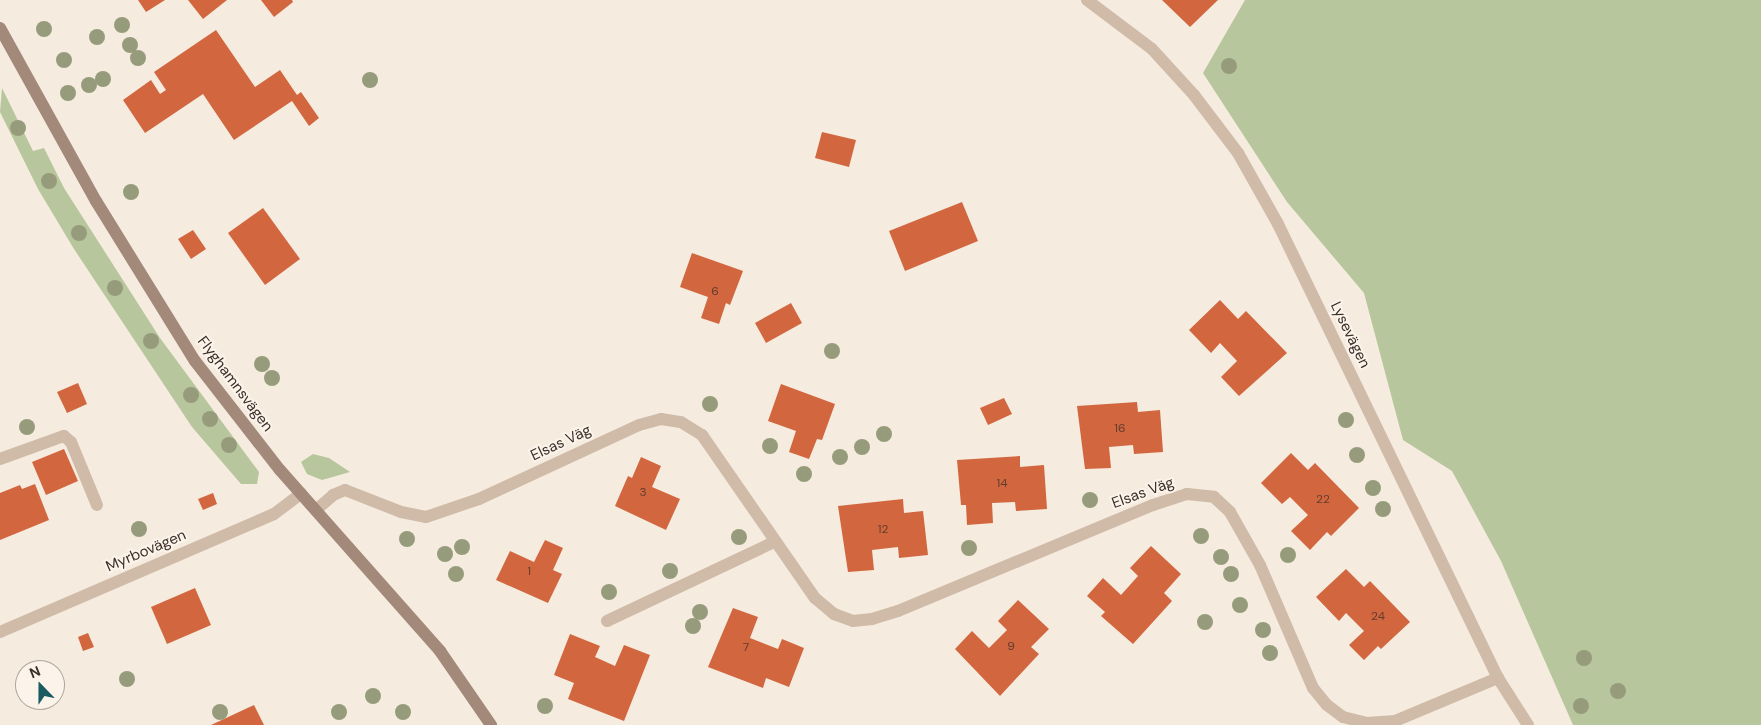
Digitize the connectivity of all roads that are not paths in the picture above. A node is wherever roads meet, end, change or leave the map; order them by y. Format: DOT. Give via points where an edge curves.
graph roads {
  1 [pos="1087,0"];
  2 [pos="0,28"];
  3 [pos="0,459"];
  4 [pos="301,494"];
  5 [pos="97,505"];
  6 [pos="316,510"];
  7 [pos="774,542"];
  8 [pos="607,621"];
  9 [pos="0,632"];
  10 [pos="1498,678"];
  11 [pos="491,725"];
  12 [pos="1528,725"];
  1 -- 10 [label="street, Lysevägen" via="1152,50 1194,95 1238,154 1278,224"];
  2 -- 4 [label="street, Flyghamnsvägen" via="153,295 196,361"];
  3 -- 5 [label="street" via="64,436 71,442"];
  4 -- 6 [label="street, Flyghamnsvägen"];
  4 -- 9 [label="street, Myrbovägen" via="274,514"];
  6 -- 7 [label="street, Elsas Väg" via="333,494 345,490 401,512 426,517 450,511 640,424 661,419 681,422 702,435"];
  6 -- 11 [label="street, Flyghamnsvägen" via="440,650"];
  7 -- 8 [label="street"];
  7 -- 10 [label="street, Elsas Väg" via="815,598 834,614 852,621 872,619 1153,505 1187,494 1214,497 1230,512 1260,565 1313,688 1343,717 1367,723 1395,721"];
  10 -- 12 [label="street, Lysevägen"];
}
